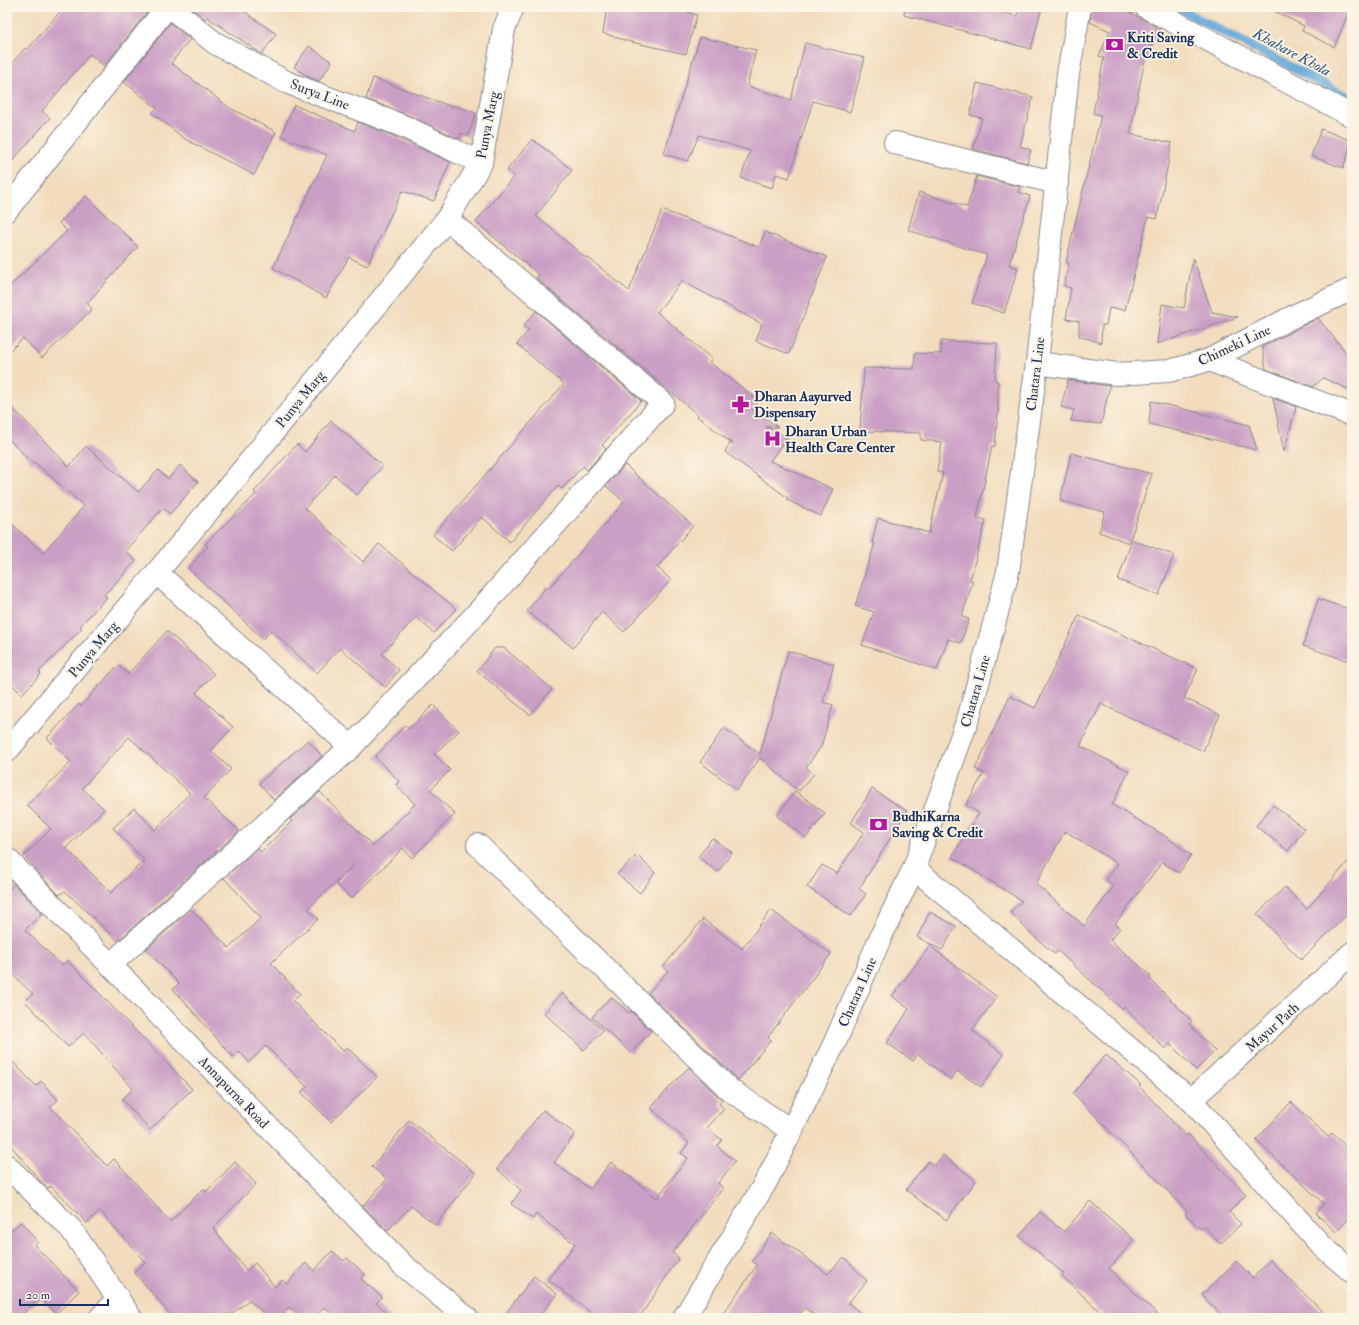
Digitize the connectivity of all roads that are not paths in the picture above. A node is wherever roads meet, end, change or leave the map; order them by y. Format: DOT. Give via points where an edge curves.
graph roads {
  1 [pos="167,7"];
  2 [pos="170,7"];
  3 [pos="513,7"];
  4 [pos="1080,7"];
  5 [pos="1146,7"];
  6 [pos="1352,116"];
  7 [pos="894,143"];
  8 [pos="481,163"];
  9 [pos="1057,183"];
  10 [pos="7,210"];
  11 [pos="447,219"];
  12 [pos="1352,290"];
  13 [pos="1209,360"];
  14 [pos="1037,363"];
  15 [pos="1352,415"];
  16 [pos="157,573"];
  17 [pos="351,746"];
  18 [pos="7,751"];
  19 [pos="478,845"];
  20 [pos="7,859"];
  21 [pos="914,868"];
  22 [pos="1352,953"];
  23 [pos="110,964"];
  24 [pos="1191,1100"];
  25 [pos="792,1131"];
  26 [pos="7,1166"];
  27 [pos="1352,1272"];
  28 [pos="118,1298"];
  29 [pos="100,1318"];
  30 [pos="131,1318"];
  31 [pos="467,1318"];
  32 [pos="684,1318"];
  1 -- 10 [label="street"];
  2 -- 8 [label="street, Surya Line" via="215,43 286,82 403,126"];
  3 -- 8 [label="street, Punya Marg" via="504,29"];
  4 -- 9 [label="street, Chatara Line" via="1068,74"];
  5 -- 6 [label="street"];
  7 -- 9 [label="street"];
  8 -- 11 [label="street, Punya Marg"];
  9 -- 14 [label="street, Chatara Line"];
  11 -- 16 [label="street, Punya Marg"];
  11 -- 17 [label="street" via="663,403 478,612"];
  12 -- 13 [label="street, Chimeki Line" via="1296,315"];
  13 -- 14 [label="street, Chimeki Line" via="1169,371 1118,374"];
  13 -- 15 [label="street"];
  14 -- 21 [label="street, Chatara Line" via="1008,572 969,716"];
  16 -- 17 [label="street"];
  16 -- 18 [label="street, Punya Marg"];
  17 -- 23 [label="street"];
  19 -- 25 [label="street" via="730,1090"];
  20 -- 23 [label="street, Annapurna Road"];
  21 -- 24 [label="street"];
  21 -- 25 [label="street, Chatara Line"];
  22 -- 24 [label="street, Mayur Path"];
  23 -- 31 [label="street, Annapurna Road" via="403,1265"];
  24 -- 27 [label="street" via="1322,1245"];
  25 -- 32 [label="street, Chatara Line" via="767,1180"];
  26 -- 28 [label="street" via="71,1229"];
  28 -- 29 [label="street"];
  28 -- 30 [label="street"];
}
